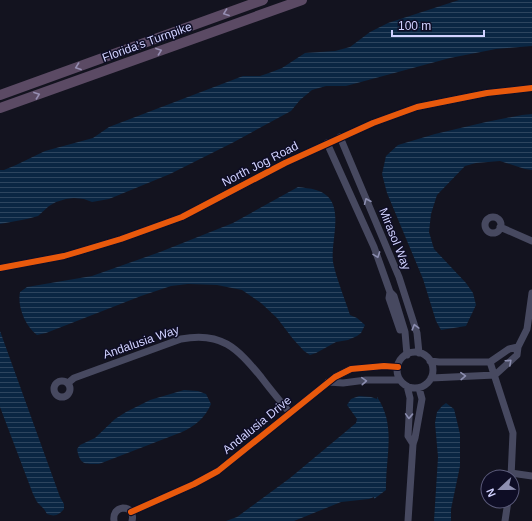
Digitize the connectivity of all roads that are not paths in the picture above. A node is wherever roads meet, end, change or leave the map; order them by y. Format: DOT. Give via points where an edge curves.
graph roads {
  1 [pos="263,0"];
  2 [pos="302,0"];
  3 [pos="532,88"];
  4 [pos="0,96"];
  5 [pos="0,108"];
  6 [pos="340,137"];
  7 [pos="327,143"];
  8 [pos="500,227"];
  9 [pos="532,241"];
  10 [pos="0,268"];
  11 [pos="532,293"];
  12 [pos="518,346"];
  13 [pos="419,353"];
  14 [pos="407,355"];
  15 [pos="430,361"];
  16 [pos="490,362"];
  17 [pos="398,367"];
  18 [pos="495,375"];
  19 [pos="431,378"];
  20 [pos="400,380"];
  21 [pos="328,382"];
  22 [pos="68,383"];
  23 [pos="407,386"];
  24 [pos="419,388"];
  25 [pos="290,413"];
  26 [pos="412,444"];
  27 [pos="511,469"];
  28 [pos="520,475"];
  29 [pos="532,476"];
  30 [pos="507,509"];
  31 [pos="131,512"];
  32 [pos="114,521"];
  33 [pos="132,521"];
  34 [pos="408,521"];
  35 [pos="505,521"];
  1 -- 4 [label="highway, Florida's Turnpike, one-way"];
  5 -- 2 [label="highway, Florida's Turnpike, one-way"];
  3 -- 6 [label="street, North Jog Road" via="487,93 417,107"];
  6 -- 7 [label="street, North Jog Road"];
  13 -- 6 [label="street, Mirasol Way, one-way" via="417,333 399,277"];
  7 -- 10 [label="street, North Jog Road" via="182,217 64,256"];
  7 -- 14 [label="street, Mirasol Way, one-way" via="374,247 390,292 389,298 406,341"];
  8 -- 9 [label="street"];
  11 -- 12 [label="street" via="527,329"];
  12 -- 16 [label="street"];
  18 -- 12 [label="street, one-way" via="517,355"];
  13 -- 14 [label="street"];
  13 -- 15 [label="street"];
  14 -- 17 [label="street"];
  15 -- 16 [label="street"];
  15 -- 19 [label="street" via="433,370"];
  16 -- 18 [label="street"];
  17 -- 20 [label="street"];
  17 -- 21 [label="street, Andalusia Drive" via="351,369"];
  19 -- 18 [label="street, one-way"];
  18 -- 27 [label="street" via="513,433"];
  19 -- 24 [label="street"];
  21 -- 20 [label="street, one-way"];
  20 -- 23 [label="street"];
  21 -- 25 [label="street, Andalusia Drive"];
  22 -- 25 [label="street, Andalusia Way" via="74,378 181,339 206,337 220,341 237,351"];
  23 -- 24 [label="street"];
  23 -- 26 [label="street, one-way" via="410,398 408,436"];
  24 -- 26 [label="street" via="422,399"];
  25 -- 31 [label="street, Andalusia Drive" via="218,471"];
  26 -- 34 [label="street"];
  28 -- 29 [label="street"];
  30 -- 35 [label="street"];
  31 -- 32 [label="street, Andalusia Drive" via="126,508 119,508 114,513"];
  31 -- 33 [label="street"];
}
